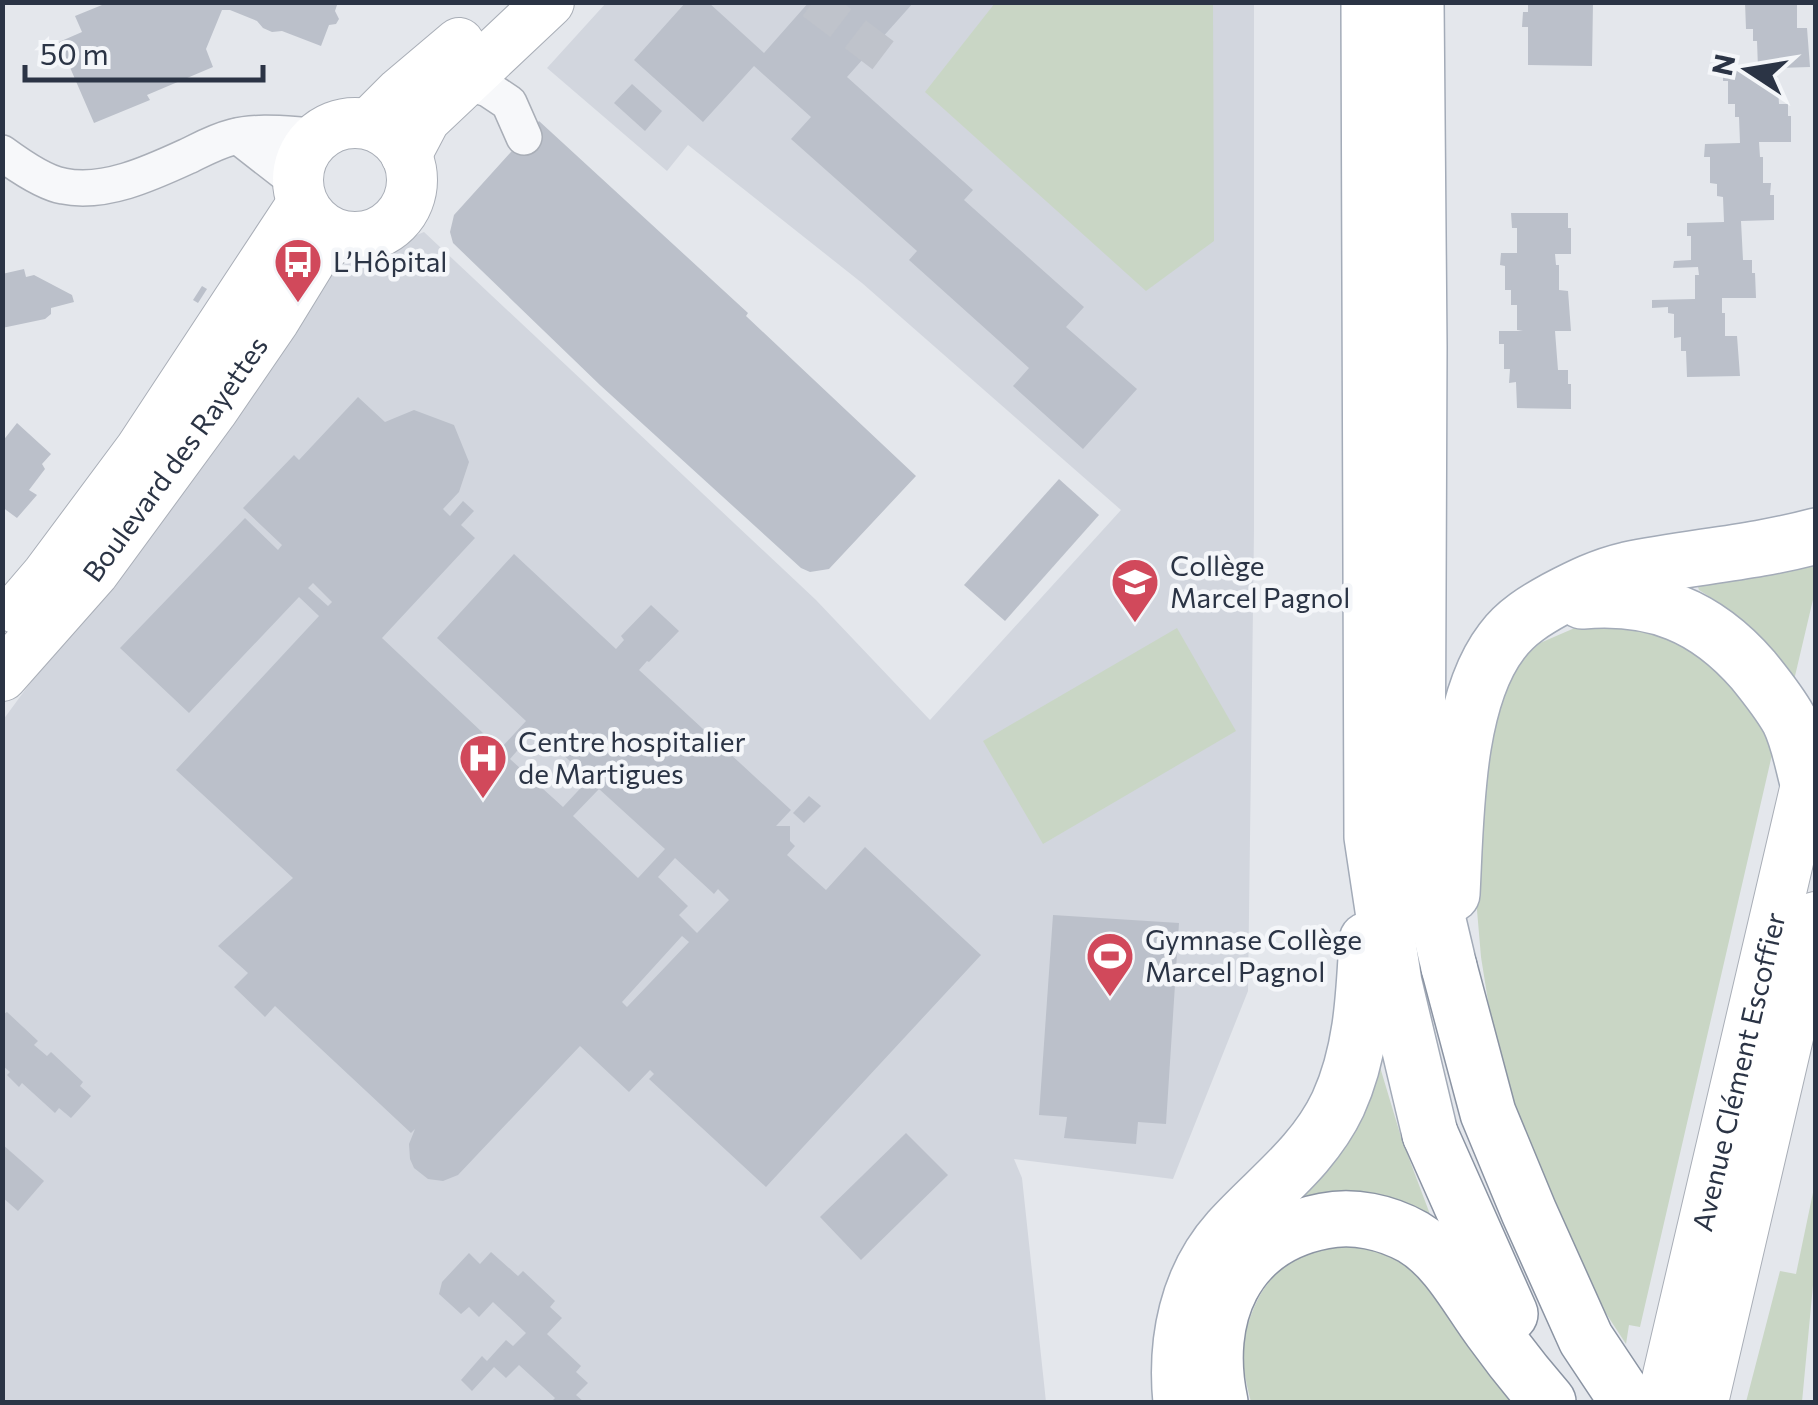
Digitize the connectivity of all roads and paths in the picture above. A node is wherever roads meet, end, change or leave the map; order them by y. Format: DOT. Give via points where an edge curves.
graph roads {
  1 [pos="1369,2"];
  2 [pos="1394,2"];
  3 [pos="1416,2"];
  4 [pos="536,3"];
  5 [pos="463,81"];
  6 [pos="238,136"];
  7 [pos="318,136"];
  8 [pos="524,137"];
  9 [pos="388,140"];
  10 [pos="2,153"];
  11 [pos="312,207"];
  12 [pos="1418,347"];
  13 [pos="197,400"];
  14 [pos="1816,536"];
  15 [pos="1549,603"];
  16 [pos="2,626"];
  17 [pos="2,676"];
  18 [pos="1811,760"];
  19 [pos="1372,837"];
  20 [pos="1816,917"];
  21 [pos="1448,967"];
  22 [pos="1181,1402"];
  23 [pos="1220,1402"];
  24 [pos="1551,1402"];
  25 [pos="1665,1402"];
  1 -- 19 [label="main road"];
  2 -- 12 [label="main road" via="1395,286"];
  3 -- 12 [label="main road"];
  4 -- 5 [label="main road"];
  4 -- 9 [label="main road" via="401,92"];
  5 -- 8 [label="street" via="509,103"];
  5 -- 9 [label="main road" via="426,118"];
  6 -- 7 [label="street"];
  6 -- 10 [label="street" via="111,186 62,186"];
  6 -- 11 [label="street"];
  7 -- 9 [label="main road" via="347,123"];
  7 -- 11 [label="main road" via="303,156"];
  9 -- 11 [label="main road" via="412,172 406,208 395,222 367,237 346,238"];
  11 -- 13 [label="main road, Boulevard des Rayettes" via="313,257 275,319"];
  12 -- 21 [label="main road" via="1417,832"];
  13 -- 16 [label="main road, Boulevard des Rayettes" via="140,450"];
  13 -- 17 [label="main road, Boulevard des Rayettes" via="94,572"];
  14 -- 15 [label="main road" via="1627,570"];
  15 -- 18 [label="main road" via="1626,600 1695,620 1740,655"];
  15 -- 21 [label="main road" via="1502,640 1478,686 1458,783"];
  18 -- 25 [label="main road, Avenue Clément Escoffier"];
  19 -- 22 [label="main road" via="1361,1024 1347,1082 1311,1148 1230,1230 1196,1280 1182,1334"];
  19 -- 24 [label="main road" via="1394,983 1430,1134"];
  20 -- 25 [label="main road, Avenue Clément Escoffier"];
  21 -- 25 [label="main road" via="1488,1113 1586,1339"];
  23 -- 24 [label="main road" via="1215,1348 1234,1280 1265,1244 1339,1218 1391,1227 1437,1255"];
}
